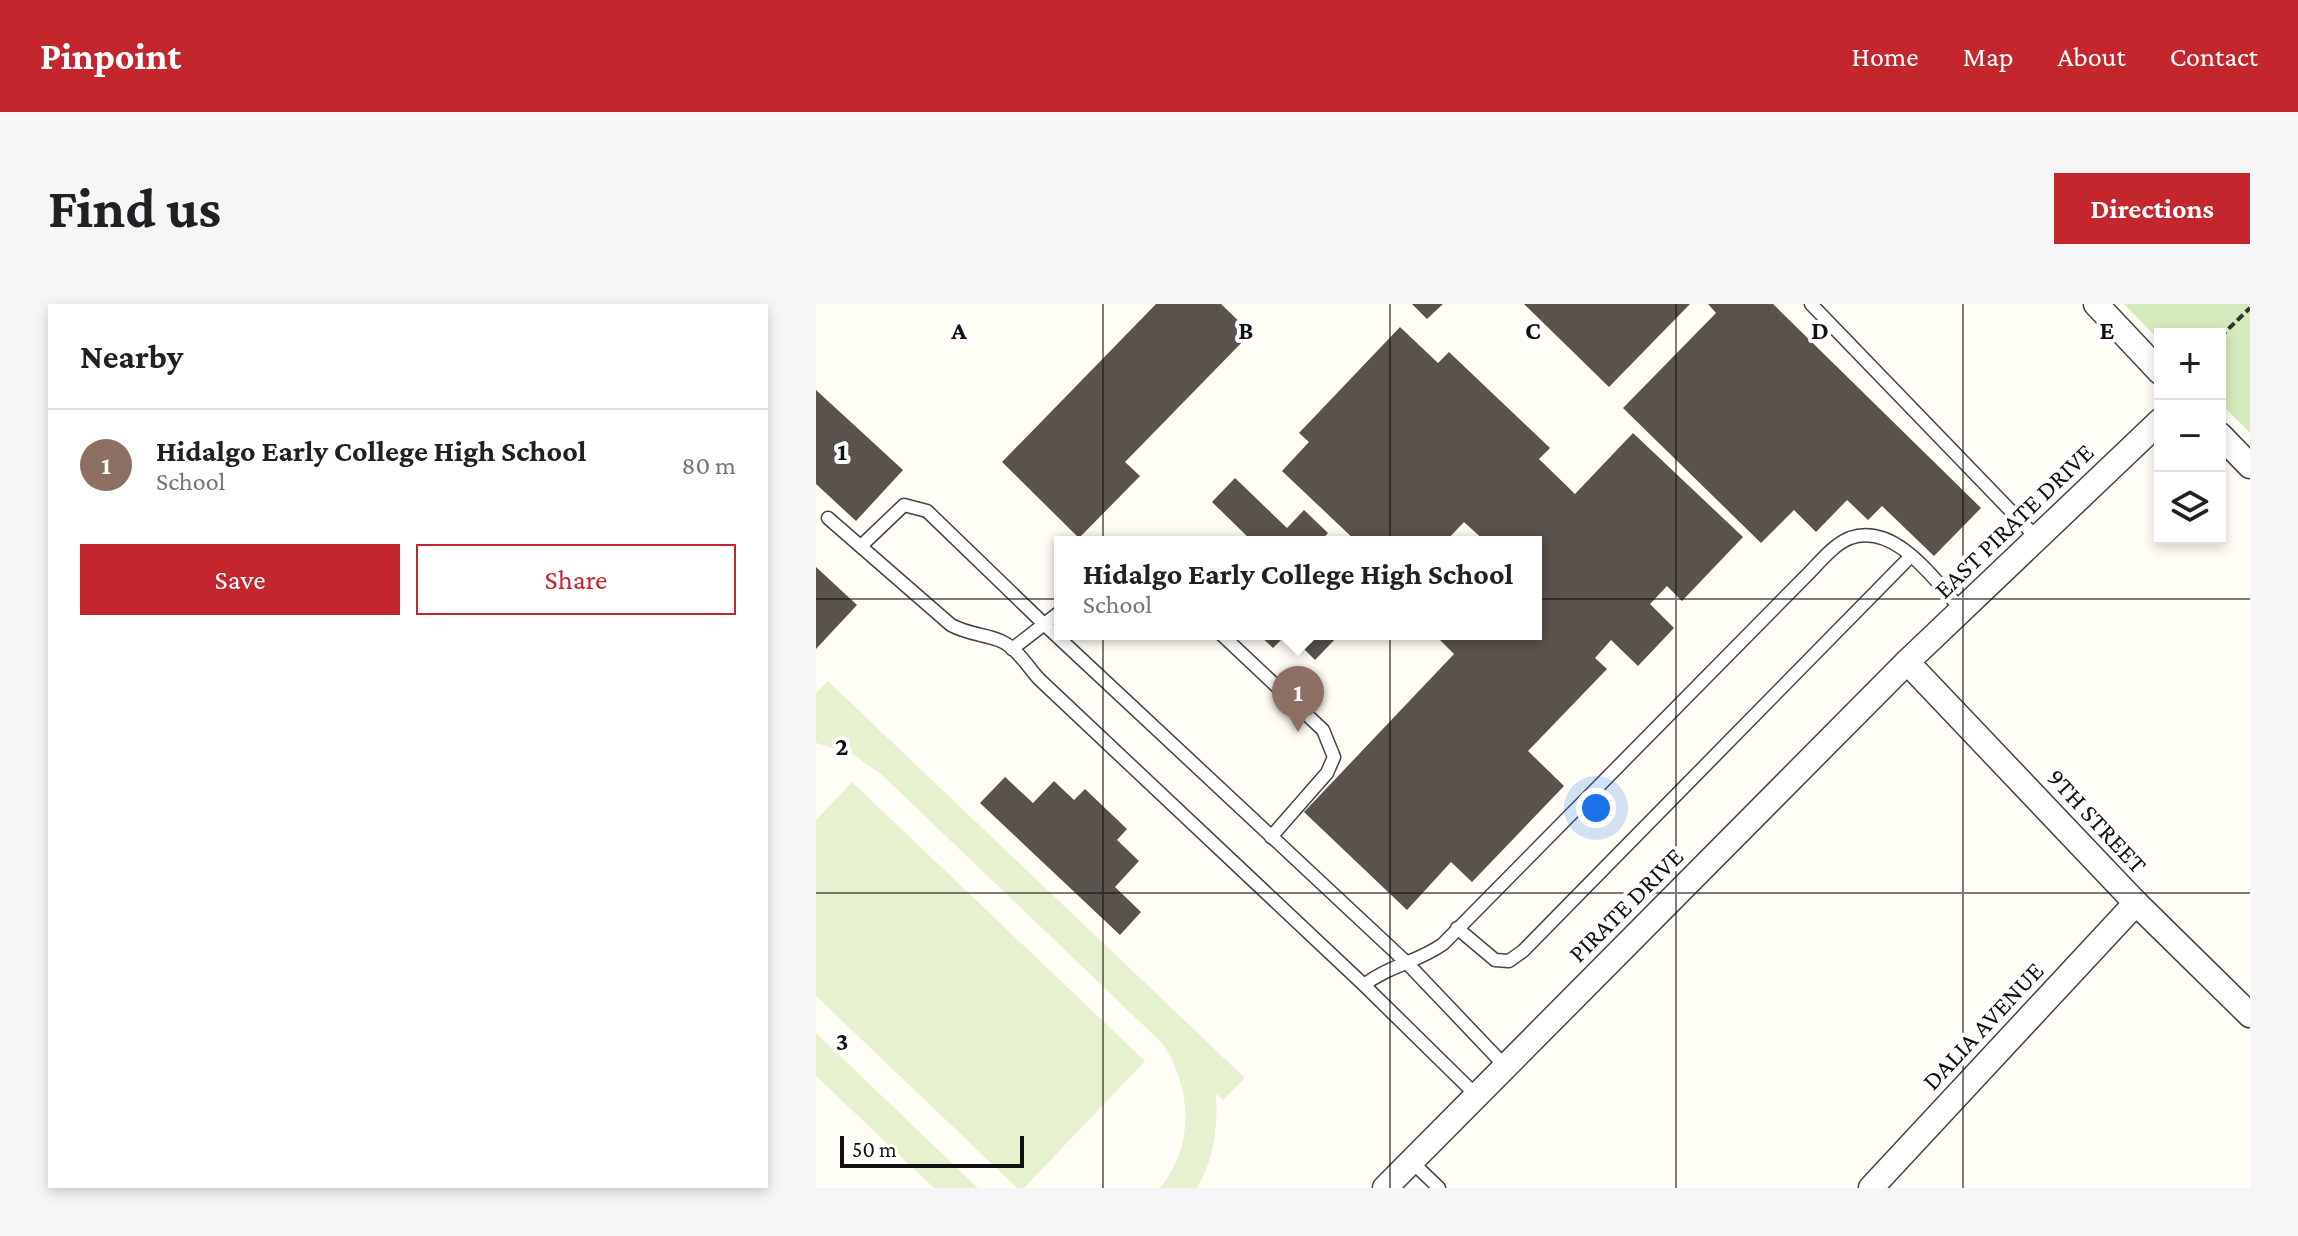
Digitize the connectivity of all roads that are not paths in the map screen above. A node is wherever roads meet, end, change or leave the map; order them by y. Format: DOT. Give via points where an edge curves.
graph roads {
  1 [pos="1811,304"];
  2 [pos="2096,304"];
  3 [pos="2154,366"];
  4 [pos="2154,427"];
  5 [pos="2226,441"];
  6 [pos="2250,466"];
  7 [pos="828,518"];
  8 [pos="2036,537"];
  9 [pos="861,546"];
  10 [pos="1911,556"];
  11 [pos="1961,609"];
  12 [pos="1054,617"];
  13 [pos="1045,625"];
  14 [pos="1054,633"];
  15 [pos="1061,640"];
  16 [pos="1227,640"];
  17 [pos="1012,649"];
  18 [pos="1907,662"];
  19 [pos="1271,837"];
  20 [pos="2136,903"];
  21 [pos="1457,928"];
  22 [pos="1407,963"];
  23 [pos="1364,985"];
  24 [pos="2250,1015"];
  25 [pos="1505,1066"];
  26 [pos="1476,1095"];
  27 [pos="1411,1161"];
  28 [pos="1385,1188"];
  29 [pos="1439,1188"];
  30 [pos="1871,1188"];
  1 -- 8 [label="lane"];
  2 -- 3 [label="street"];
  4 -- 8 [label="street, EAST PIRATE DRIVE"];
  5 -- 6 [label="street"];
  7 -- 9 [label="lane"];
  8 -- 11 [label="street, EAST PIRATE DRIVE"];
  9 -- 13 [label="lane" via="904,505 927,511"];
  9 -- 17 [label="lane" via="951,625"];
  10 -- 11 [label="lane"];
  10 -- 21 [label="lane" via="1873,535 1849,538 1831,551"];
  10 -- 21 [label="lane" via="1523,951 1509,961 1495,960"];
  11 -- 18 [label="street, EAST PIRATE DRIVE"];
  12 -- 13 [label="lane"];
  13 -- 14 [label="lane"];
  13 -- 17 [label="lane"];
  15 -- 19 [label="lane"];
  16 -- 19 [label="lane" via="1323,730 1334,757 1327,773"];
  17 -- 23 [label="lane"];
  18 -- 20 [label="street, 9TH STREET"];
  18 -- 25 [label="street, PIRATE DRIVE"];
  19 -- 22 [label="lane"];
  20 -- 24 [label="street, 9TH STREET"];
  20 -- 30 [label="street, DALIA AVENUE"];
  21 -- 22 [label="lane" via="1427,955"];
  22 -- 23 [label="lane"];
  22 -- 25 [label="lane"];
  23 -- 26 [label="lane"];
  25 -- 26 [label="street, PIRATE DRIVE"];
  26 -- 27 [label="street, PIRATE DRIVE"];
  27 -- 28 [label="street, PIRATE DRIVE"];
  27 -- 29 [label="lane"];
}
